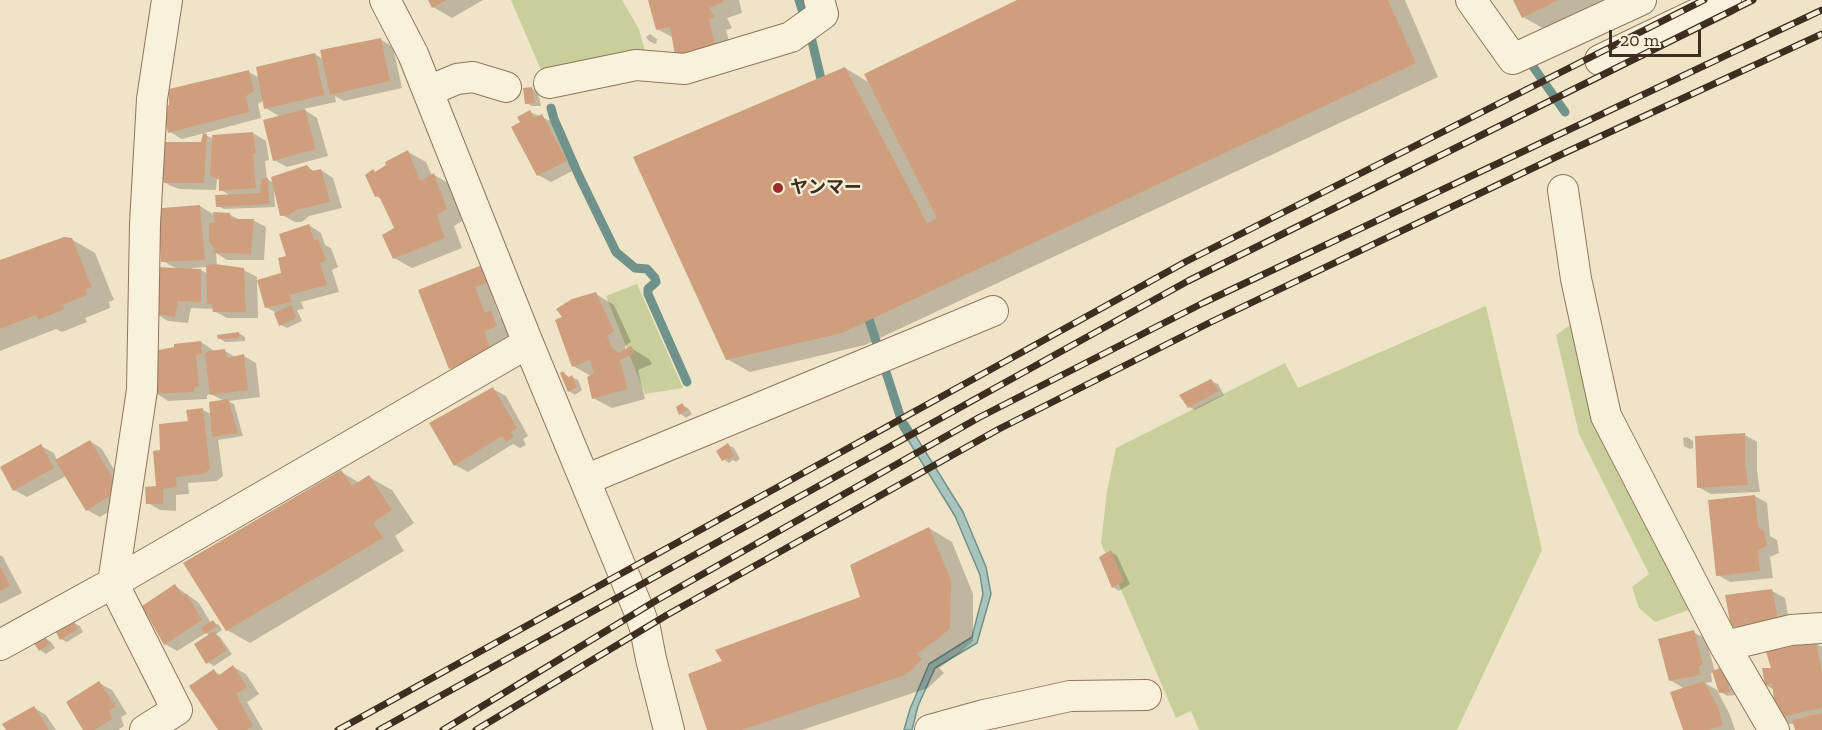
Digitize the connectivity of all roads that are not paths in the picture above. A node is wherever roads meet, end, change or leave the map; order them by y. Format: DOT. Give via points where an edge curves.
graph roads {
  1 [pos="167,0"];
  2 [pos="385,0"];
  3 [pos="819,0"];
  4 [pos="1471,0"];
  5 [pos="1641,0"];
  6 [pos="1726,0"];
  7 [pos="1600,60"];
  8 [pos="549,83"];
  9 [pos="506,87"];
  10 [pos="428,91"];
  11 [pos="1563,190"];
  12 [pos="993,311"];
  13 [pos="528,343"];
  14 [pos="585,480"];
  15 [pos="113,583"];
  16 [pos="1822,628"];
  17 [pos="0,645"];
  18 [pos="1725,646"];
  19 [pos="1146,696"];
  20 [pos="184,720"];
  21 [pos="145,730"];
  22 [pos="669,730"];
  23 [pos="930,730"];
  24 [pos="1774,730"];
  1 -- 15 [label="street" via="152,99 142,390"];
  2 -- 10 [label="street"];
  3 -- 8 [label="street" via="823,14 791,37 685,69 636,65"];
  4 -- 5 [label="street" via="1513,59"];
  6 -- 7 [label="street"];
  9 -- 10 [label="street" via="473,77"];
  10 -- 13 [label="street"];
  11 -- 18 [label="street" via="1576,279 1606,416"];
  12 -- 14 [label="street"];
  13 -- 14 [label="street"];
  13 -- 15 [label="street"];
  14 -- 22 [label="street" via="645,628"];
  15 -- 17 [label="street"];
  15 -- 20 [label="street"];
  16 -- 18 [label="street" via="1791,630"];
  18 -- 24 [label="street"];
  19 -- 23 [label="street" via="1070,696"];
  20 -- 21 [label="street"];
}
